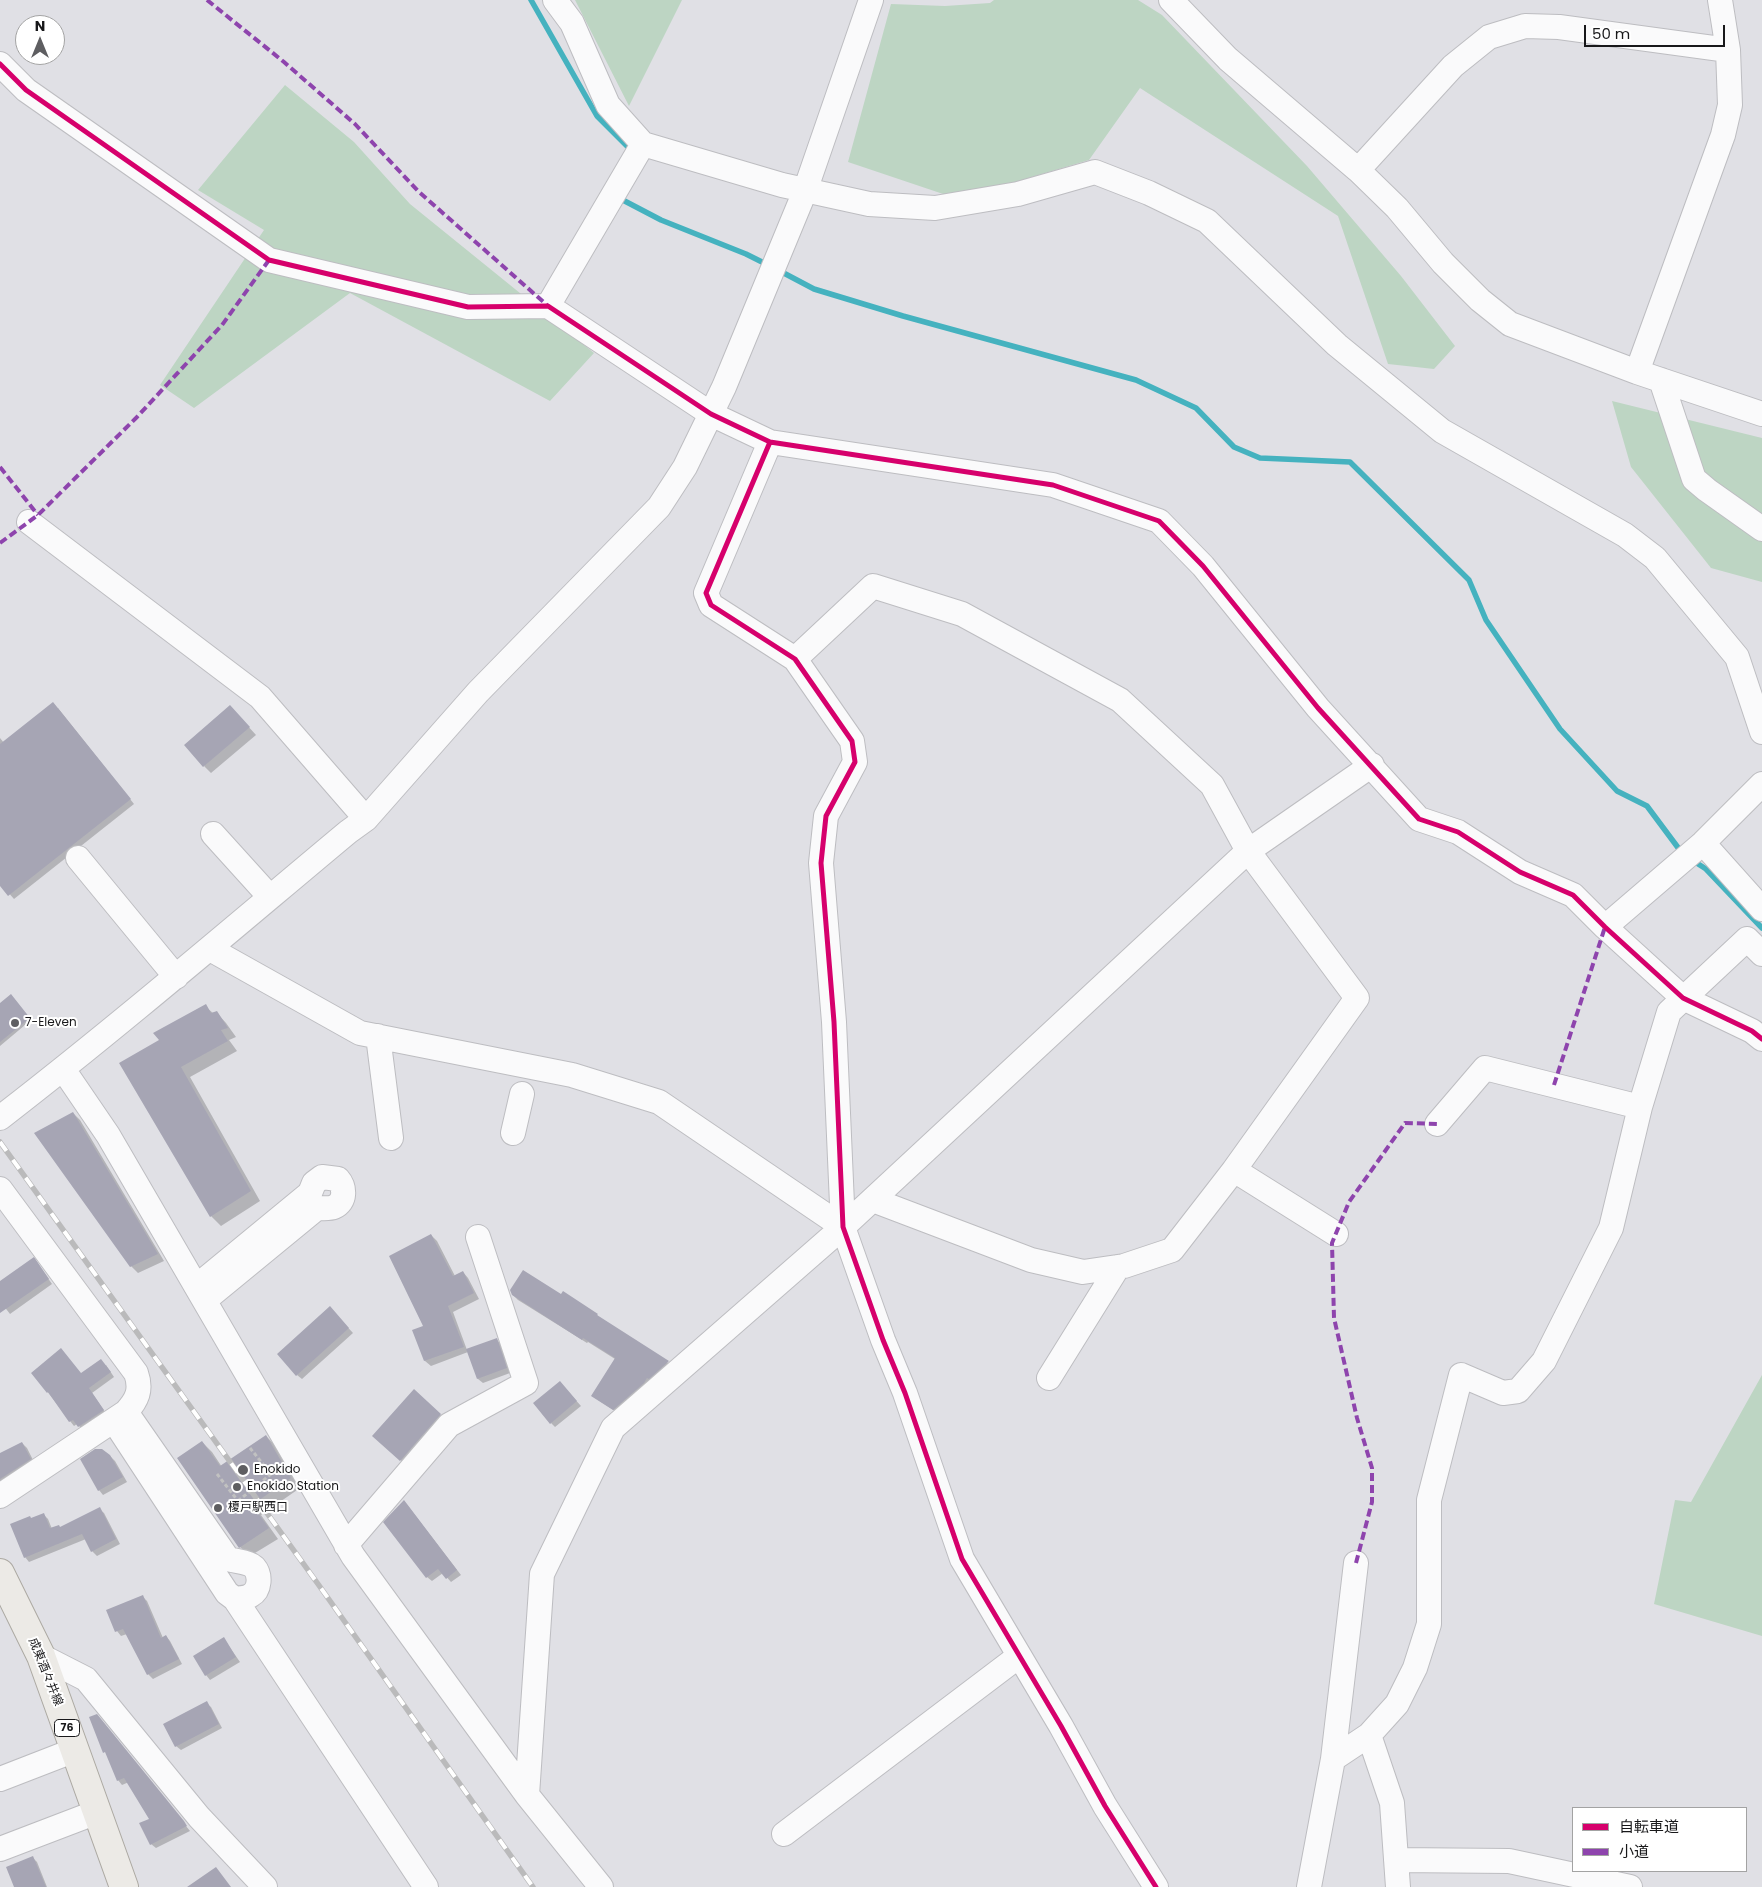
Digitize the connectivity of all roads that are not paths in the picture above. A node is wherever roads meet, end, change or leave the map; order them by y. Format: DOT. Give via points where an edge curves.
graph roads {
  1 [pos="555,0"];
  2 [pos="871,0"];
  3 [pos="1171,0"];
  4 [pos="1720,0"];
  5 [pos="1728,50"];
  6 [pos="0,64"];
  7 [pos="643,144"];
  8 [pos="1358,170"];
  9 [pos="805,191"];
  10 [pos="548,306"];
  11 [pos="1637,372"];
  12 [pos="1661,380"];
  13 [pos="711,414"];
  14 [pos="1762,414"];
  15 [pos="770,442"];
  16 [pos="29,522"];
  17 [pos="1762,529"];
  18 [pos="795,659"];
  19 [pos="1762,732"];
  20 [pos="1372,766"];
  21 [pos="1762,784"];
  22 [pos="366,819"];
  23 [pos="213,834"];
  24 [pos="1703,843"];
  25 [pos="1248,851"];
  26 [pos="78,858"];
  27 [pos="270,897"];
  28 [pos="1762,909"];
  29 [pos="1605,927"];
  30 [pos="210,949"];
  31 [pos="1762,954"];
  32 [pos="176,977"];
  33 [pos="1683,998"];
  34 [pos="378,1036"];
  35 [pos="1762,1039"];
  36 [pos="63,1069"];
  37 [pos="522,1094"];
  38 [pos="1640,1107"];
  39 [pos="0,1118"];
  40 [pos="1437,1124"];
  41 [pos="513,1133"];
  42 [pos="391,1138"];
  43 [pos="1234,1170"];
  44 [pos="0,1189"];
  45 [pos="872,1200"];
  46 [pos="843,1227"];
  47 [pos="1336,1234"];
  48 [pos="478,1237"];
  49 [pos="1118,1267"];
  50 [pos="201,1293"];
  51 [pos="1049,1378"];
  52 [pos="120,1417"];
  53 [pos="0,1496"];
  54 [pos="346,1545"];
  55 [pos="1356,1563"];
  56 [pos="2,1583"];
  57 [pos="235,1599"];
  58 [pos="41,1656"];
  59 [pos="1019,1656"];
  60 [pos="1369,1735"];
  61 [pos="75,1750"];
  62 [pos="1333,1759"];
  63 [pos="0,1778"];
  64 [pos="527,1795"];
  65 [pos="97,1812"];
  66 [pos="784,1834"];
  67 [pos="0,1849"];
  68 [pos="1396,1860"];
  69 [pos="1624,1886"];
  70 [pos="124,1887"];
  71 [pos="265,1887"];
  72 [pos="426,1887"];
  73 [pos="601,1887"];
  74 [pos="1156,1887"];
  75 [pos="1309,1887"];
  76 [pos="1398,1887"];
  1 -- 7 [label="street" via="572,24 608,105"];
  2 -- 9 [label="street"];
  3 -- 8 [label="street" via="1228,59"];
  4 -- 5 [label="street"];
  5 -- 8 [label="street" via="1559,27 1525,26 1507,31 1489,37 1453,66"];
  5 -- 11 [label="street" via="1730,105 1723,135"];
  6 -- 10 [label="street" via="26,90 270,260 468,307"];
  7 -- 9 [label="street"];
  7 -- 10 [label="street"];
  8 -- 11 [label="street" via="1398,208 1480,300 1510,324"];
  9 -- 13 [label="street"];
  9 -- 19 [label="street" via="869,204 935,208 1018,194 1095,172 1207,221 1337,345 1442,431 1625,535 1656,558 1737,657"];
  10 -- 13 [label="street"];
  11 -- 12 [label="street"];
  12 -- 14 [label="street"];
  12 -- 17 [label="street" via="1694,479"];
  13 -- 15 [label="street"];
  13 -- 22 [label="street" via="685,467 658,507 478,692"];
  15 -- 18 [label="street" via="706,593 711,605"];
  15 -- 20 [label="street" via="1053,485 1159,521 1203,566 1318,708"];
  16 -- 22 [label="street" via="260,697"];
  18 -- 25 [label="street" via="872,586 962,614 1120,700 1212,785"];
  18 -- 46 [label="street" via="852,741 856,762 826,816 822,863 834,1022"];
  20 -- 25 [label="street"];
  20 -- 29 [label="street" via="1419,819 1458,832 1520,872 1573,895"];
  21 -- 24 [label="street"];
  22 -- 27 [label="street"];
  23 -- 27 [label="street"];
  24 -- 28 [label="street"];
  24 -- 29 [label="street"];
  25 -- 43 [label="street" via="1357,998"];
  25 -- 45 [label="street"];
  26 -- 32 [label="street"];
  27 -- 30 [label="street"];
  29 -- 33 [label="street"];
  30 -- 32 [label="street"];
  30 -- 34 [label="street" via="360,1032"];
  31 -- 33 [label="street" via="1747,939"];
  32 -- 36 [label="street"];
  33 -- 35 [label="street"];
  33 -- 38 [label="street" via="1669,1012"];
  34 -- 42 [label="street"];
  34 -- 46 [label="street" via="572,1075 658,1102"];
  36 -- 39 [label="street"];
  36 -- 50 [label="street" via="108,1135"];
  37 -- 41 [label="street"];
  38 -- 40 [label="street" via="1485,1068"];
  38 -- 60 [label="street" via="1611,1228 1544,1361 1518,1391 1503,1393 1461,1375 1429,1500 1429,1624 1415,1668 1397,1704"];
  43 -- 47 [label="street"];
  43 -- 49 [label="street" via="1172,1250"];
  44 -- 52 [label="street" via="136,1373 139,1380 135,1402"];
  45 -- 46 [label="street"];
  45 -- 49 [label="street" via="1031,1260 1083,1272"];
  46 -- 59 [label="street" via="962,1559"];
  46 -- 64 [label="street" via="612,1428 542,1574"];
  48 -- 54 [label="street" via="526,1383 448,1425"];
  49 -- 51 [label="street"];
  50 -- 50 [label="street" via="310,1192 322,1176 338,1179 343,1185 341,1202 334,1207 317,1208"];
  50 -- 54 [label="street"];
  52 -- 53 [label="street"];
  52 -- 57 [label="street" via="227,1593"];
  52 -- 57 [label="street" via="228,1558 246,1562 254,1568 259,1576 258,1588 252,1595"];
  54 -- 64 [label="street"];
  55 -- 62 [label="street"];
  56 -- 58 [label="main road, 成東酒々井線 / 76"];
  57 -- 72 [label="street"];
  58 -- 61 [label="main road, 成東酒々井線 / 76"];
  58 -- 71 [label="street" via="86,1679 199,1817"];
  59 -- 66 [label="street"];
  59 -- 74 [label="street" via="1105,1806"];
  60 -- 62 [label="street"];
  60 -- 68 [label="street" via="1392,1803"];
  61 -- 63 [label="street"];
  61 -- 65 [label="main road, 成東酒々井線 / 76"];
  62 -- 75 [label="street"];
  64 -- 73 [label="street"];
  65 -- 67 [label="street"];
  65 -- 70 [label="main road, 成東酒々井線 / 76"];
  68 -- 69 [label="street" via="1509,1861"];
  68 -- 76 [label="street"];
}
